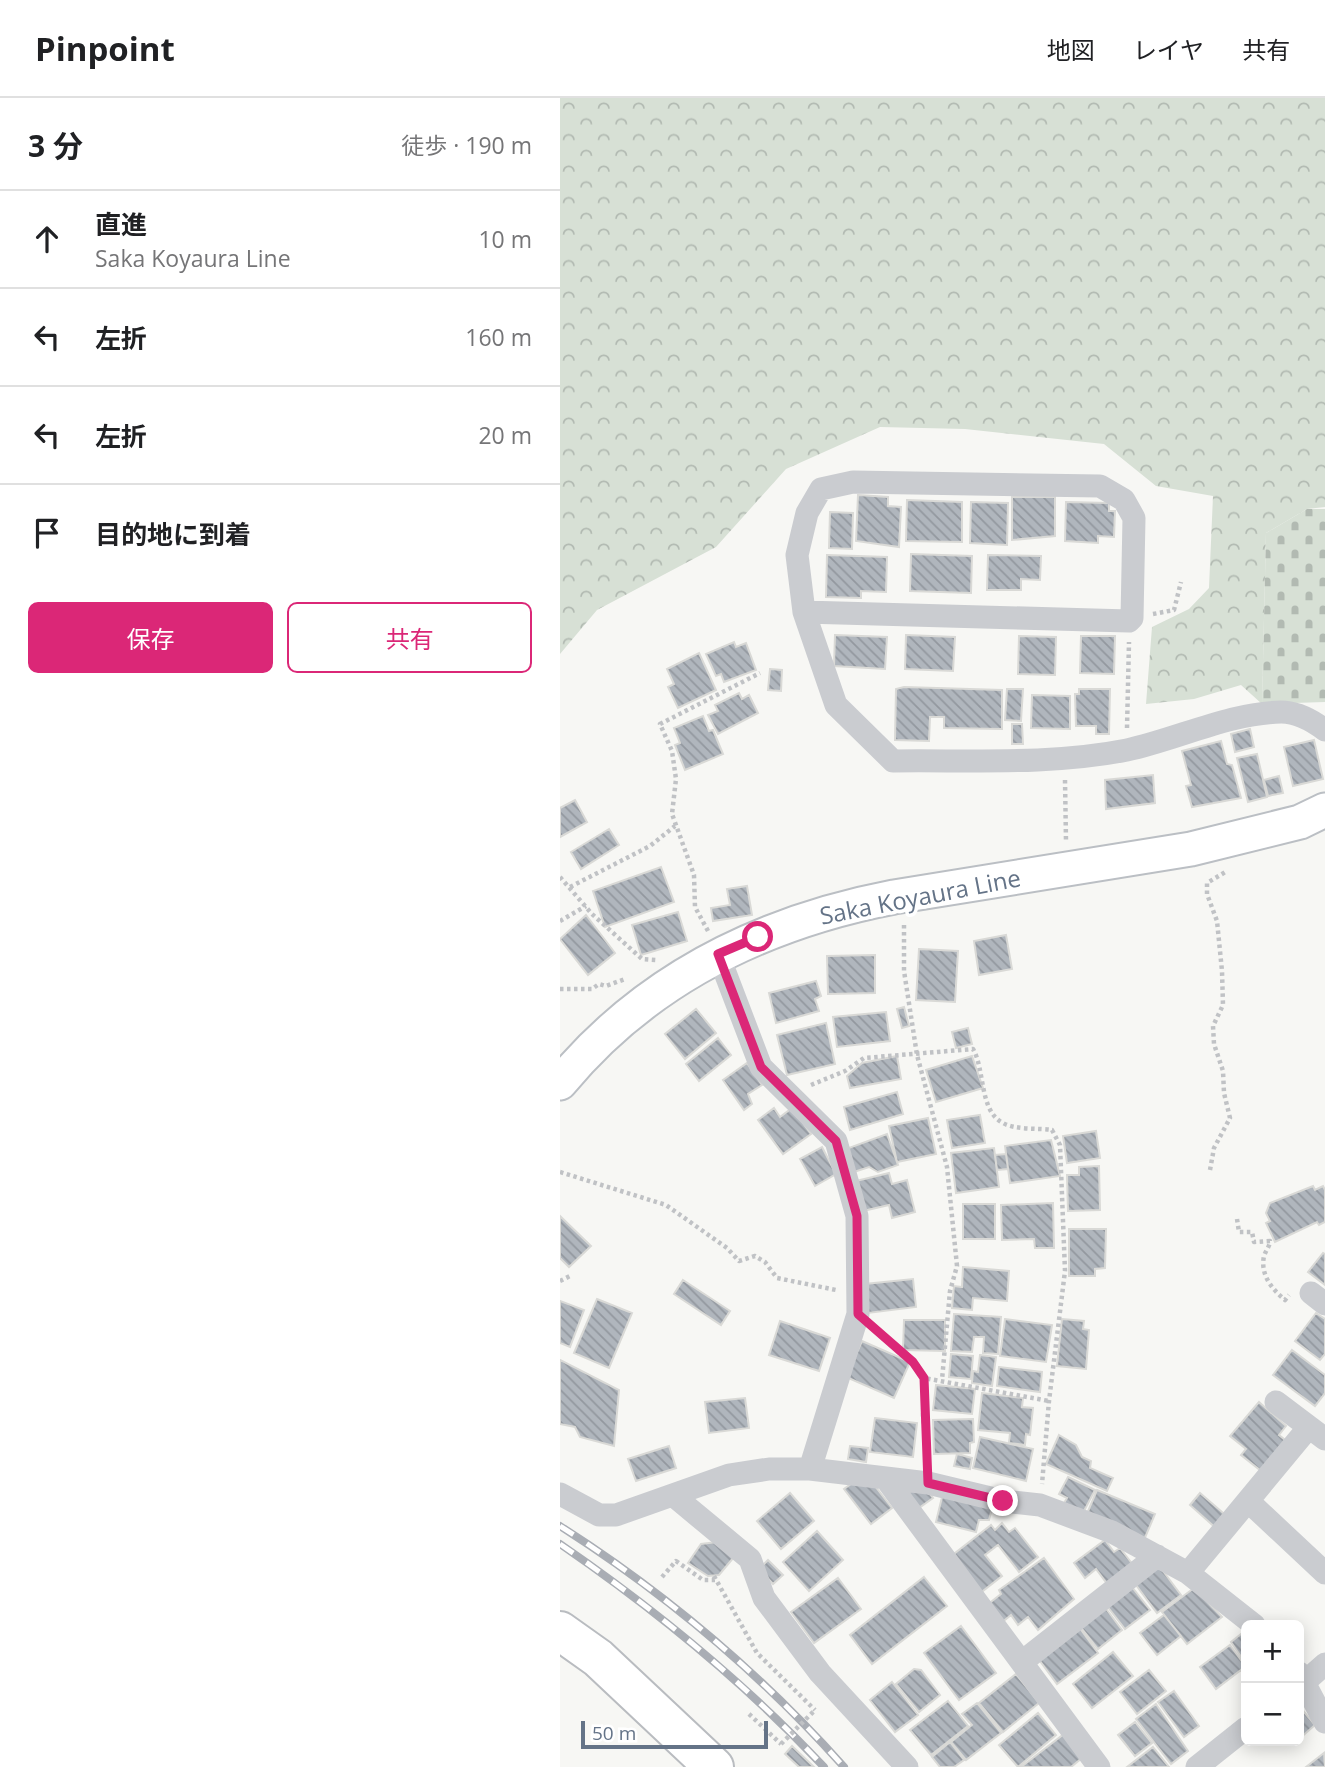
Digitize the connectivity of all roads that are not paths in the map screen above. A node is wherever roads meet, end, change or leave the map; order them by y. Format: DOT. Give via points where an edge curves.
graph roads {
  1 [pos="804,612"];
  2 [pos="1325,730"];
  3 [pos="1325,810"];
  4 [pos="718,954"];
  5 [pos="560,1083"];
  6 [pos="1276,1402"];
  7 [pos="1317,1433"];
  8 [pos="810,1468"];
  9 [pos="886,1479"];
  10 [pos="560,1494"];
  11 [pos="674,1496"];
  12 [pos="1248,1501"];
  13 [pos="1157,1556"];
  14 [pos="1188,1573"];
  15 [pos="1325,1573"];
  16 [pos="1248,1620"];
  17 [pos="560,1631"];
  18 [pos="1022,1662"];
  19 [pos="1325,1664"];
  20 [pos="1304,1678"];
  21 [pos="1303,1683"];
  22 [pos="1325,1722"];
  23 [pos="1241,1732"];
  24 [pos="714,1767"];
  25 [pos="907,1767"];
  26 [pos="1099,1767"];
  27 [pos="1197,1767"];
  1 -- 1 [label="street" via="797,555 807,513 821,489 853,482 1100,486 1124,500 1134,519 1130,620"];
  1 -- 2 [label="street" via="836,705 893,761 1066,758 1127,750 1251,716 1284,712"];
  3 -- 4 [label="main road, Saka Koyaura Line" via="1300,822 1191,849 847,906"];
  4 -- 5 [label="main road, Saka Koyaura Line" via="642,1002 583,1055"];
  4 -- 8 [label="street" via="761,1067 836,1141 857,1216 858,1314"];
  6 -- 7 [label="street"];
  7 -- 12 [label="street"];
  8 -- 9 [label="street"];
  8 -- 11 [label="street" via="729,1475"];
  9 -- 13 [label="street" via="1041,1505 1112,1532"];
  9 -- 18 [label="street"];
  10 -- 11 [label="street" via="599,1515 616,1515"];
  11 -- 25 [label="street" via="750,1559 764,1598 820,1673"];
  12 -- 14 [label="street"];
  12 -- 15 [label="street"];
  13 -- 14 [label="street"];
  13 -- 18 [label="street"];
  14 -- 16 [label="street"];
  17 -- 24 [label="highway" via="598,1658"];
  18 -- 26 [label="street"];
  19 -- 20 [label="street"];
  21 -- 22 [label="street"];
  23 -- 27 [label="street"];
}
